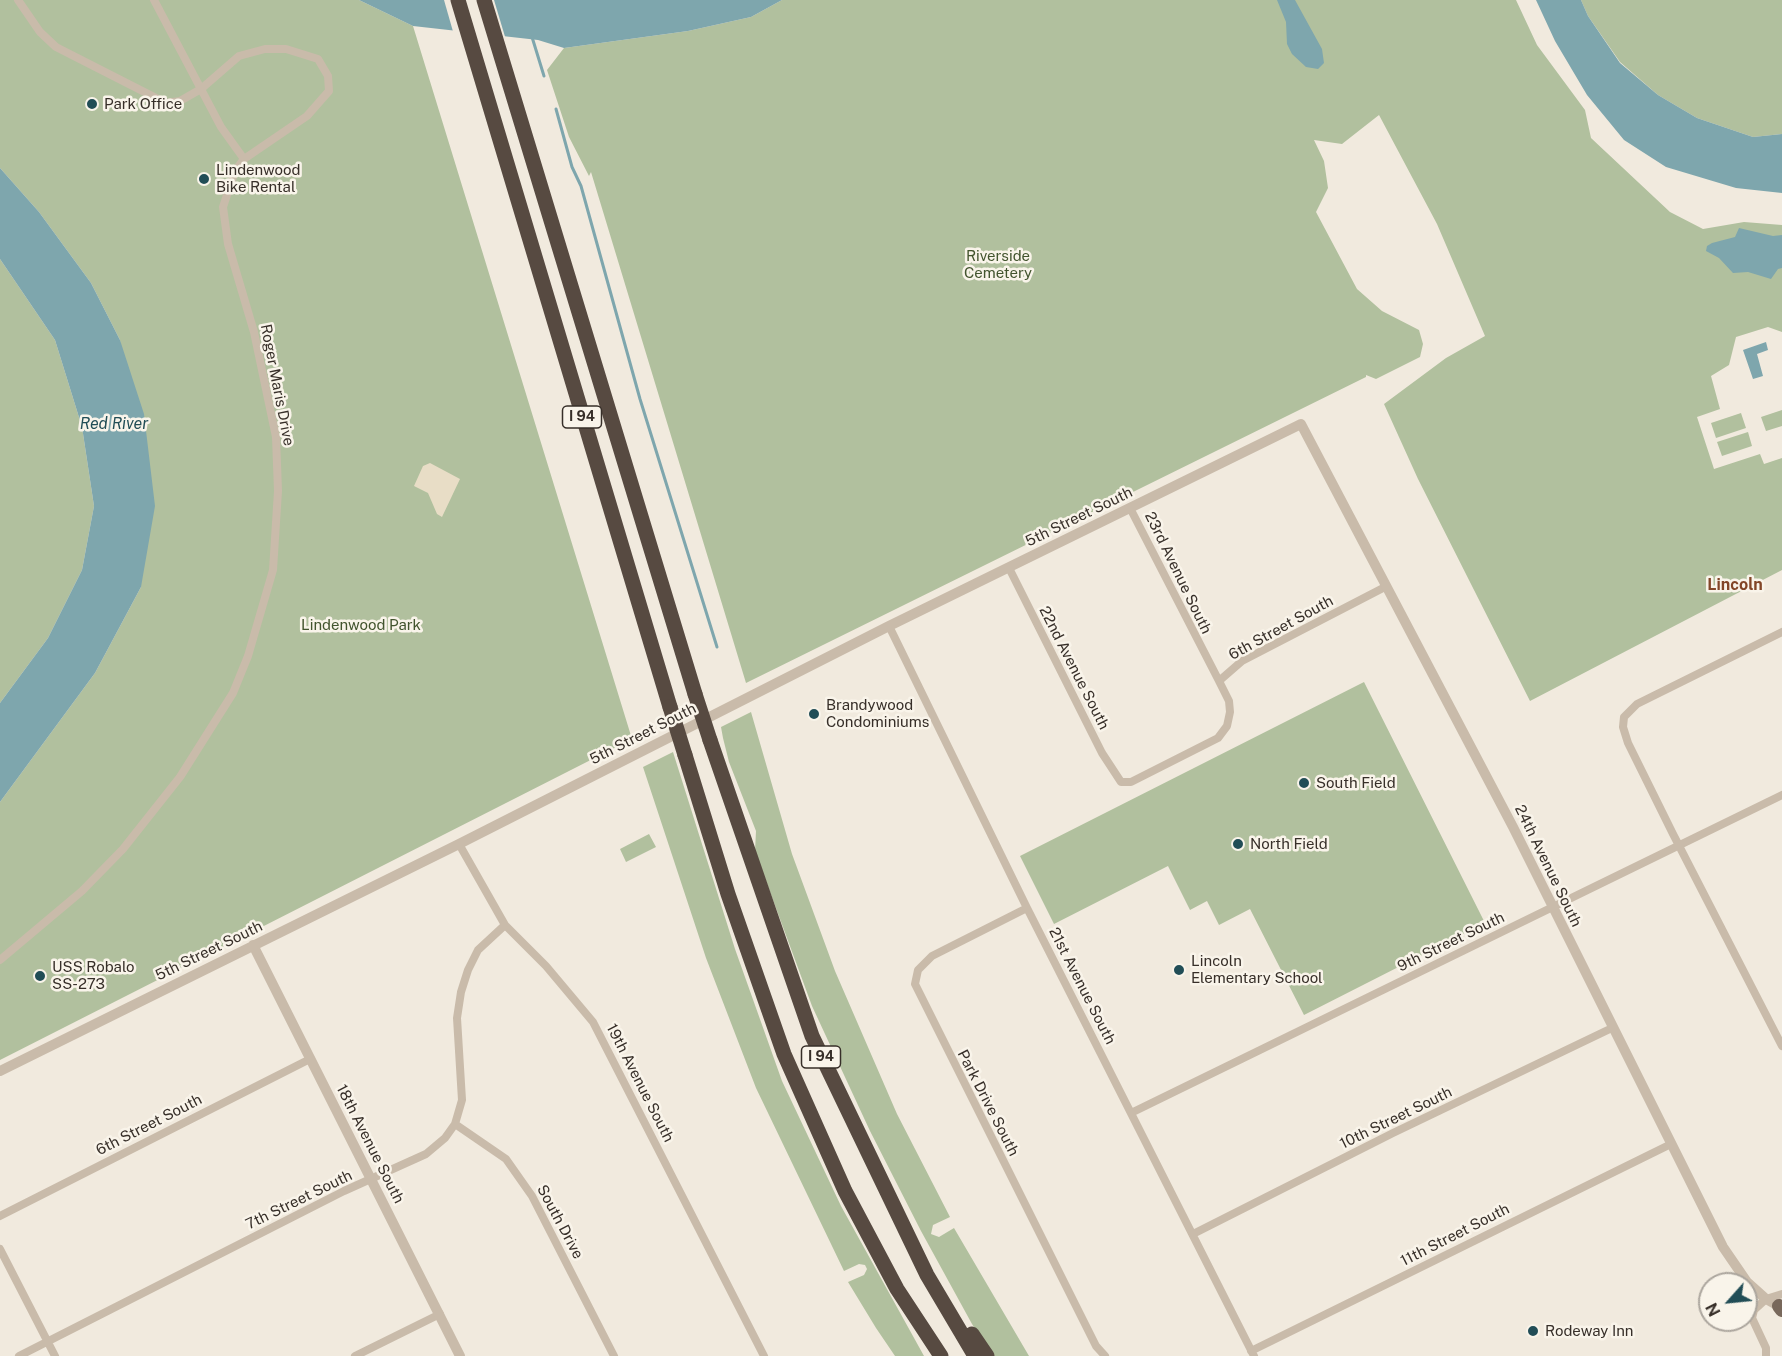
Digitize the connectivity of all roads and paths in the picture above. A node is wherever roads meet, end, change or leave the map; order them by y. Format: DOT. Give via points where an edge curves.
graph roads {
  1 [pos="18,0"];
  2 [pos="154,0"];
  3 [pos="458,0"];
  4 [pos="483,0"];
  5 [pos="201,89"];
  6 [pos="244,159"];
  7 [pos="1301,424"];
  8 [pos="1131,507"];
  9 [pos="1009,568"];
  10 [pos="1385,587"];
  11 [pos="889,626"];
  12 [pos="1782,632"];
  13 [pos="1219,681"];
  14 [pos="1782,795"];
  15 [pos="459,844"];
  16 [pos="1678,845"];
  17 [pos="1552,907"];
  18 [pos="1027,908"];
  19 [pos="505,925"];
  20 [pos="253,945"];
  21 [pos="0,960"];
  22 [pos="1612,1028"];
  23 [pos="1782,1046"];
  24 [pos="310,1059"];
  25 [pos="0,1071"];
  26 [pos="1131,1113"];
  27 [pos="455,1124"];
  28 [pos="1671,1144"];
  29 [pos="371,1179"];
  30 [pos="0,1216"];
  31 [pos="1193,1234"];
  32 [pos="908,1238"];
  33 [pos="0,1249"];
  34 [pos="1766,1299"];
  35 [pos="1781,1304"];
  36 [pos="440,1314"];
  37 [pos="47,1341"];
  38 [pos="939,1353"];
  39 [pos="1252,1353"];
  40 [pos="19,1356"];
  41 [pos="55,1356"];
  42 [pos="355,1356"];
  43 [pos="460,1356"];
  44 [pos="614,1356"];
  45 [pos="764,1356"];
  46 [pos="975,1356"];
  47 [pos="987,1356"];
  48 [pos="1105,1356"];
  49 [pos="1766,1356"];
  1 -- 5 [label="street" via="40,32 56,47 148,95 166,103 180,101"];
  2 -- 5 [label="street"];
  3 -- 38 [label="highway, I 94, bridge" via="670,707 728,894 784,1054 845,1191 897,1289"];
  4 -- 32 [label="highway, I 94, bridge" via="710,740 812,1036"];
  5 -- 6 [label="street"];
  5 -- 6 [label="street, Roger Maris Drive" via="239,56 265,49 286,49 318,59 328,76 329,90 320,103"];
  6 -- 21 [label="street, Roger Maris Drive" via="235,171 223,207 228,244 268,391 276,437 278,490 273,570 258,626 233,693 180,777 103,871"];
  7 -- 8 [label="street, 5th Street South"];
  7 -- 10 [label="street, 24th Avenue South"];
  8 -- 9 [label="street, 5th Street South"];
  8 -- 13 [label="street, 23rd Avenue South"];
  9 -- 11 [label="street, 5th Street South"];
  9 -- 13 [label="street, 22nd Avenue South" via="1118,779 1131,782 1218,738 1227,726 1230,712"];
  10 -- 13 [label="street, 6th Street South" via="1242,661"];
  10 -- 17 [label="street, 24th Avenue South"];
  11 -- 15 [label="street, 5th Street South"];
  11 -- 18 [label="street, 21st Avenue South"];
  12 -- 16 [label="street" via="1637,704 1624,717 1624,736"];
  14 -- 16 [label="street, 9th Street South"];
  15 -- 19 [label="street, 19th Avenue South"];
  15 -- 20 [label="street, 5th Street South"];
  16 -- 17 [label="street, 9th Street South"];
  16 -- 23 [label="street"];
  17 -- 22 [label="street, 24th Avenue South"];
  17 -- 26 [label="street, 9th Street South"];
  18 -- 26 [label="street, 21st Avenue South"];
  18 -- 48 [label="street, Park Drive South" via="932,956 918,970 915,984 1095,1346"];
  19 -- 27 [label="street, 7th Street South" via="478,951 461,992 457,1018 462,1100"];
  19 -- 45 [label="street, 19th Avenue South" via="593,1022"];
  20 -- 24 [label="street, 18th Avenue South"];
  20 -- 25 [label="street, 5th Street South"];
  22 -- 28 [label="street, 24th Avenue South"];
  22 -- 31 [label="street, 10th Street South"];
  24 -- 29 [label="street, 18th Avenue South"];
  24 -- 30 [label="street, 6th Street South"];
  26 -- 31 [label="street, 21st Avenue South"];
  27 -- 29 [label="street, 7th Street South" via="426,1154"];
  27 -- 44 [label="street, South Drive" via="506,1159 532,1196"];
  28 -- 34 [label="street, 24th Avenue South" via="1734,1266"];
  28 -- 39 [label="street, 11th Street South"];
  29 -- 36 [label="street, 18th Avenue South"];
  29 -- 37 [label="street, 7th Street South"];
  31 -- 39 [label="street, 21st Avenue South"];
  32 -- 46 [label="highway, I 94"];
  32 -- 47 [label="highway"];
  33 -- 37 [label="street"];
  34 -- 35 [label="street, 24th Avenue South"];
  34 -- 49 [label="street" via="1754,1310 1752,1318"];
  36 -- 42 [label="street"];
  36 -- 43 [label="street, 18th Avenue South"];
  37 -- 40 [label="street, 7th Street South"];
  37 -- 41 [label="street"];
}
